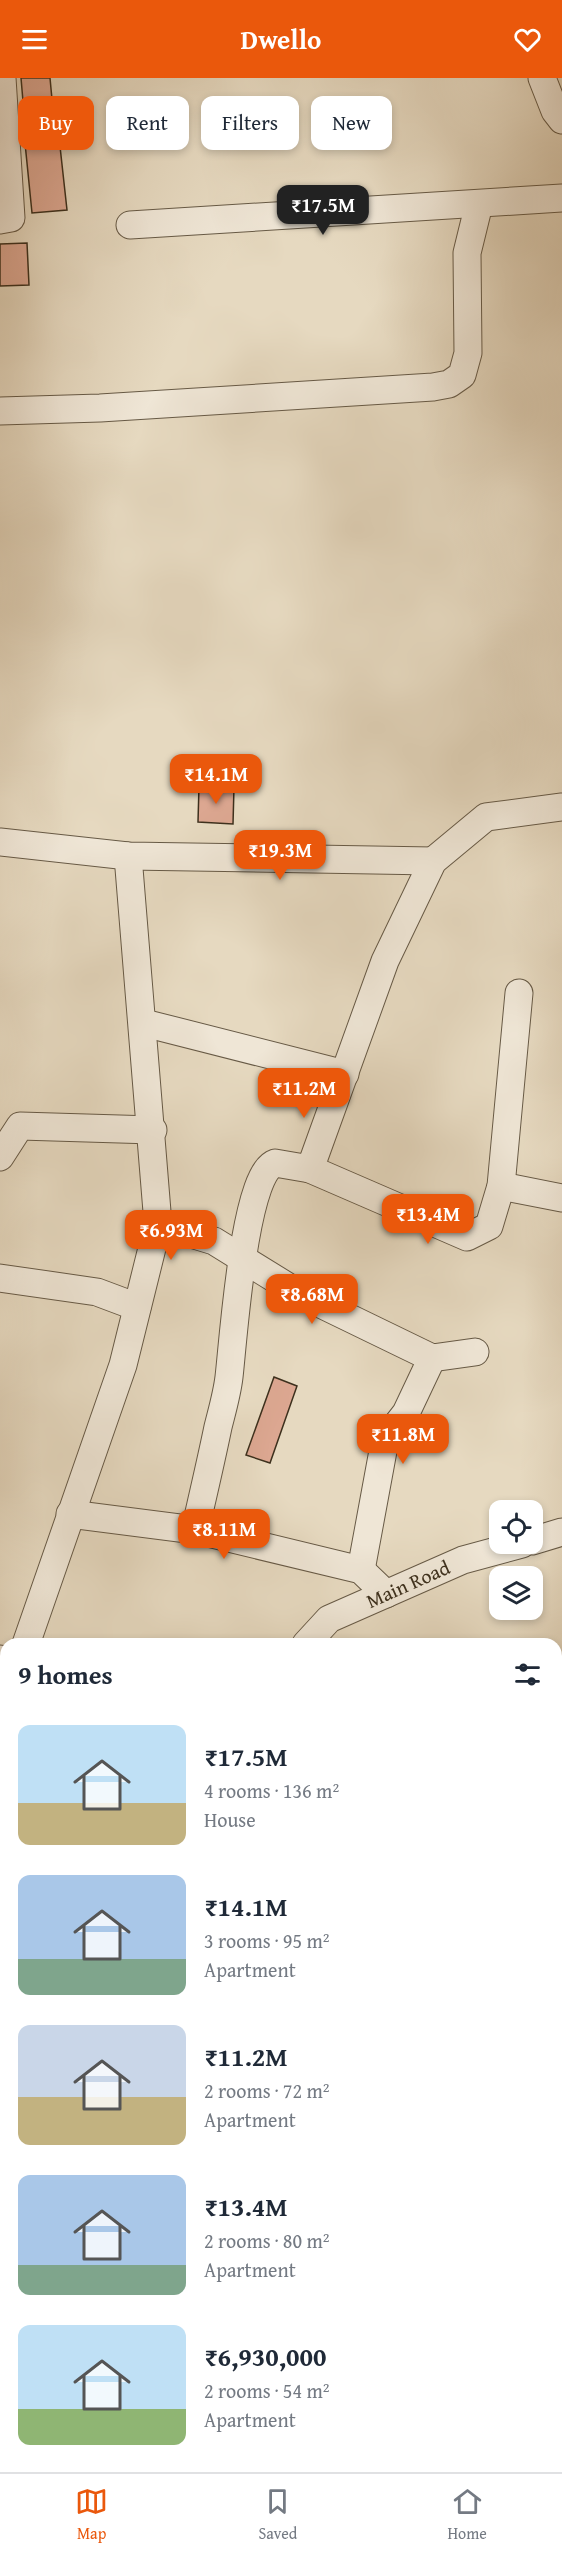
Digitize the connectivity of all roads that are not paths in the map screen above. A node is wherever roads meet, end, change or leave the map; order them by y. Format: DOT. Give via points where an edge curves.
graph roads {
  1 [pos="2,78"];
  2 [pos="542,78"];
  3 [pos="562,120"];
  4 [pos="562,198"];
  5 [pos="479,204"];
  6 [pos="0,220"];
  7 [pos="130,225"];
  8 [pos="0,411"];
  9 [pos="562,807"];
  10 [pos="0,842"];
  11 [pos="128,855"];
  12 [pos="433,861"];
  13 [pos="519,993"];
  14 [pos="144,1023"];
  15 [pos="345,1074"];
  16 [pos="153,1130"];
  17 [pos="0,1157"];
  18 [pos="310,1168"];
  19 [pos="501,1186"];
  20 [pos="562,1198"];
  21 [pos="158,1224"];
  22 [pos="243,1256"];
  23 [pos="0,1278"];
  24 [pos="137,1307"];
  25 [pos="475,1352"];
  26 [pos="432,1358"];
  27 [pos="70,1514"];
  28 [pos="195,1530"];
  29 [pos="562,1532"];
  30 [pos="543,1538"];
  31 [pos="489,1553"];
  32 [pos="361,1570"];
  33 [pos="387,1594"];
  34 [pos="28,1638"];
  35 [pos="312,1638"];
  1 -- 6 [label="street" via="11,218"];
  2 -- 3 [label="street"];
  4 -- 5 [label="street"];
  5 -- 7 [label="street"];
  5 -- 8 [label="street" via="467,253 468,353 462,375 449,384 135,406"];
  9 -- 12 [label="street" via="486,817"];
  10 -- 11 [label="street"];
  11 -- 12 [label="street"];
  11 -- 14 [label="street" via="138,997"];
  12 -- 15 [label="street" via="385,960"];
  13 -- 19 [label="street"];
  14 -- 15 [label="street"];
  14 -- 16 [label="street"];
  15 -- 18 [label="street"];
  16 -- 17 [label="street" via="20,1126"];
  16 -- 21 [label="street"];
  18 -- 19 [label="street" via="467,1238 489,1226"];
  18 -- 22 [label="street" via="275,1163 266,1168 255,1196"];
  19 -- 20 [label="street"];
  21 -- 22 [label="street" via="214,1241"];
  21 -- 24 [label="street"];
  22 -- 26 [label="street" via="298,1293"];
  22 -- 28 [label="street" via="235,1298 229,1378"];
  23 -- 24 [label="street" via="97,1292"];
  24 -- 27 [label="street" via="123,1365"];
  25 -- 26 [label="street"];
  26 -- 32 [label="street" via="406,1413 385,1440"];
  27 -- 28 [label="street"];
  27 -- 34 [label="street"];
  28 -- 32 [label="street"];
  29 -- 30 [label="street"];
  31 -- 33 [label="street, Main Road" via="463,1560"];
  32 -- 33 [label="street"];
  33 -- 35 [label="street, Main Road" via="329,1619"];
}
